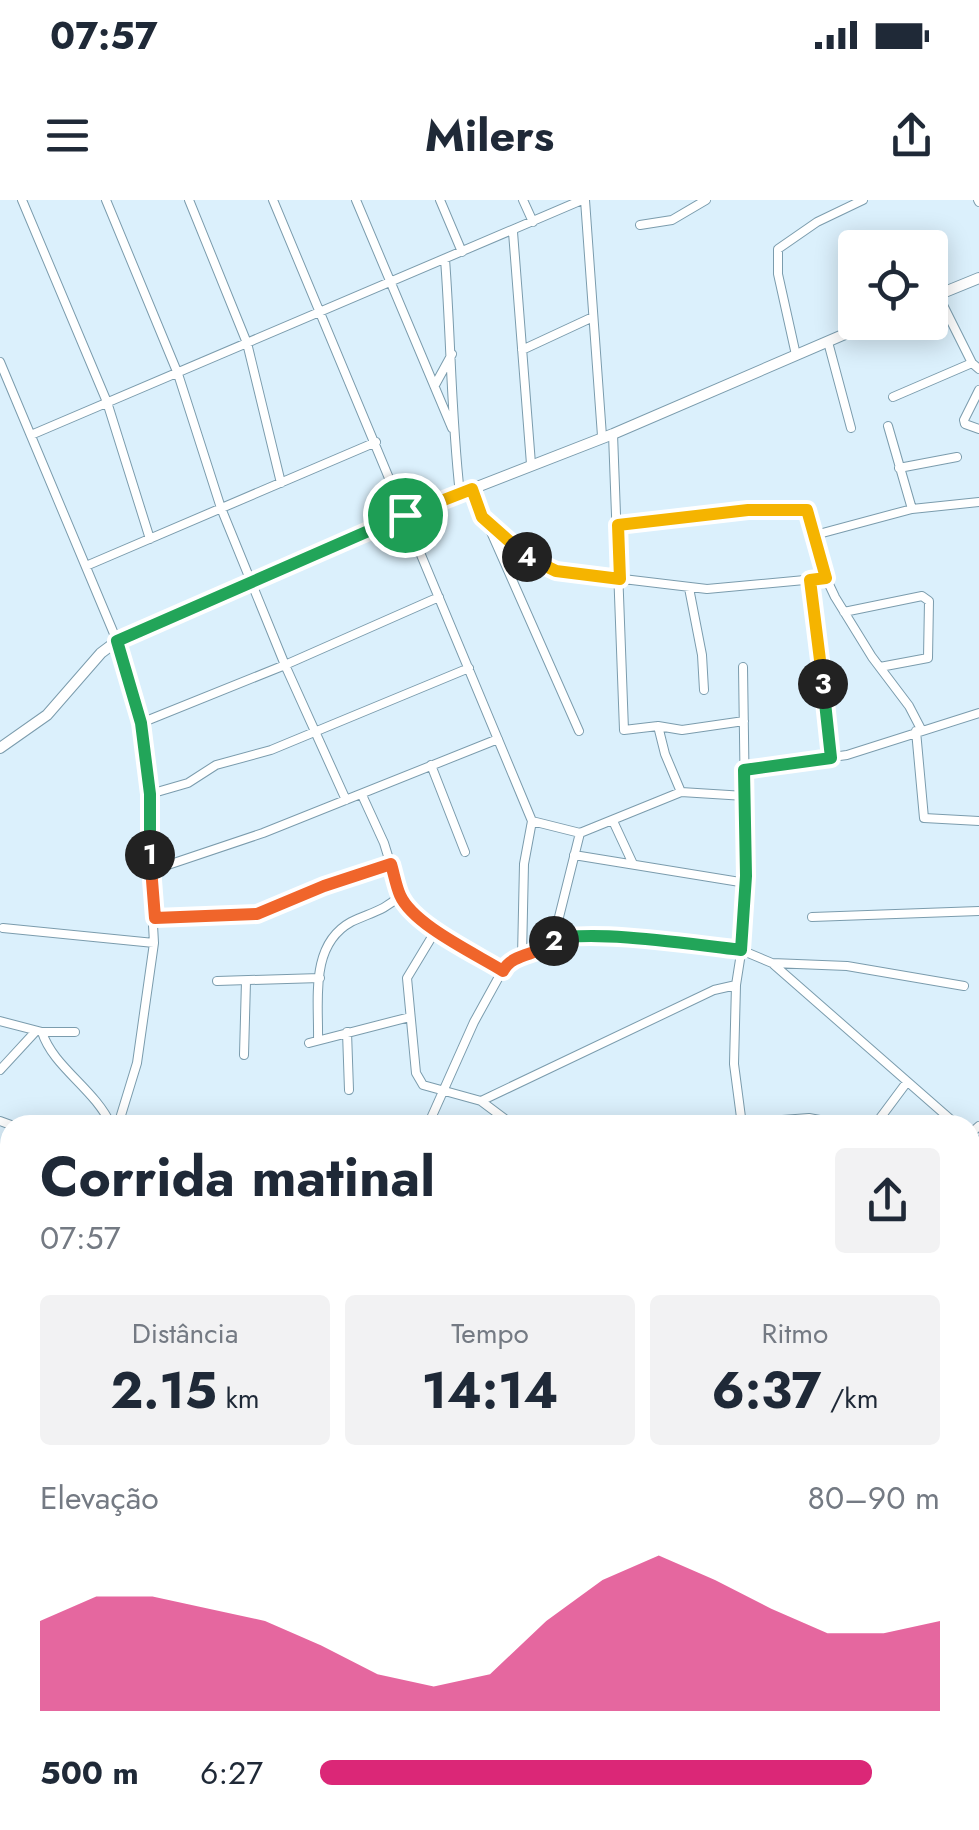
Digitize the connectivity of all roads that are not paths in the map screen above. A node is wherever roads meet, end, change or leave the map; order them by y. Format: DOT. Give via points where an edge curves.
graph roads {
  1 [pos="22,200"];
  2 [pos="106,200"];
  3 [pos="190,200"];
  4 [pos="273,200"];
  5 [pos="356,200"];
  6 [pos="440,200"];
  7 [pos="524,200"];
  8 [pos="584,200"];
  9 [pos="706,200"];
  10 [pos="863,200"];
  11 [pos="533,222"];
  12 [pos="640,225"];
  13 [pos="513,232"];
  14 [pos="462,252"];
  15 [pos="445,259"];
  16 [pos="979,278"];
  17 [pos="392,280"];
  18 [pos="948,290"];
  19 [pos="319,312"];
  20 [pos="593,318"];
  21 [pos="948,319"];
  22 [pos="838,337"];
  23 [pos="828,342"];
  24 [pos="247,343"];
  25 [pos="522,350"];
  26 [pos="452,354"];
  27 [pos="796,355"];
  28 [pos="0,362"];
  29 [pos="976,366"];
  30 [pos="178,374"];
  31 [pos="435,384"];
  32 [pos="979,390"];
  33 [pos="893,397"];
  34 [pos="107,402"];
  35 [pos="888,426"];
  36 [pos="452,428"];
  37 [pos="851,428"];
  38 [pos="979,429"];
  39 [pos="30,435"];
  40 [pos="608,435"];
  41 [pos="376,442"];
  42 [pos="957,457"];
  43 [pos="531,464"];
  44 [pos="899,468"];
  45 [pos="282,483"];
  46 [pos="472,489"];
  47 [pos="460,494"];
  48 [pos="979,502"];
  49 [pos="221,508"];
  50 [pos="912,509"];
  51 [pos="405,515"];
  52 [pos="482,517"];
  53 [pos="618,525"];
  54 [pos="815,535"];
  55 [pos="150,539"];
  56 [pos="86,566"];
  57 [pos="826,578"];
  58 [pos="620,579"];
  59 [pos="251,580"];
  60 [pos="810,580"];
  61 [pos="690,588"];
  62 [pos="439,597"];
  63 [pos="844,612"];
  64 [pos="117,641"];
  65 [pos="284,665"];
  66 [pos="742,667"];
  67 [pos="469,668"];
  68 [pos="880,668"];
  69 [pos="704,690"];
  70 [pos="977,716"];
  71 [pos="744,720"];
  72 [pos="141,723"];
  73 [pos="658,726"];
  74 [pos="919,730"];
  75 [pos="579,731"];
  76 [pos="315,732"];
  77 [pos="498,738"];
  78 [pos="0,748"];
  79 [pos="831,758"];
  80 [pos="431,765"];
  81 [pos="744,770"];
  82 [pos="680,792"];
  83 [pos="150,794"];
  84 [pos="362,795"];
  85 [pos="745,796"];
  86 [pos="346,800"];
  87 [pos="612,821"];
  88 [pos="979,821"];
  89 [pos="532,822"];
  90 [pos="580,833"];
  91 [pos="465,852"];
  92 [pos="574,855"];
  93 [pos="391,864"];
  94 [pos="632,864"];
  95 [pos="150,871"];
  96 [pos="746,884"];
  97 [pos="400,895"];
  98 [pos="979,911"];
  99 [pos="812,917"];
  100 [pos="155,918"];
  101 [pos="4,928"];
  102 [pos="436,930"];
  103 [pos="553,941"];
  104 [pos="154,943"];
  105 [pos="741,950"];
  106 [pos="522,956"];
  107 [pos="772,963"];
  108 [pos="503,971"];
  109 [pos="320,978"];
  110 [pos="218,981"];
  111 [pos="246,981"];
  112 [pos="736,984"];
  113 [pos="964,986"];
  114 [pos="410,1017"];
  115 [pos="0,1020"];
  116 [pos="39,1032"];
  117 [pos="75,1032"];
  118 [pos="347,1032"];
  119 [pos="244,1055"];
  120 [pos="0,1070"];
  121 [pos="452,1078"];
  122 [pos="907,1082"];
  123 [pos="349,1090"];
  124 [pos="444,1091"];
  125 [pos="460,1094"];
  126 [pos="480,1100"];
  127 [pos="108,1115"];
  128 [pos="118,1115"];
  129 [pos="433,1115"];
  130 [pos="500,1115"];
  131 [pos="741,1115"];
  132 [pos="882,1115"];
  133 [pos="945,1115"];
  1 -- 34 [label="street"];
  2 -- 30 [label="street"];
  3 -- 24 [label="street"];
  4 -- 19 [label="street"];
  5 -- 17 [label="street"];
  6 -- 14 [label="street"];
  7 -- 11 [label="street"];
  8 -- 11 [label="street"];
  8 -- 20 [label="street"];
  9 -- 12 [label="street" via="672,220"];
  10 -- 27 [label="street" via="778,248"];
  11 -- 13 [label="street"];
  13 -- 14 [label="street"];
  13 -- 25 [label="street"];
  14 -- 15 [label="street"];
  15 -- 17 [label="street"];
  15 -- 26 [label="street"];
  16 -- 18 [label="street"];
  17 -- 19 [label="street"];
  17 -- 31 [label="street"];
  19 -- 24 [label="street"];
  19 -- 41 [label="street"];
  20 -- 25 [label="street"];
  20 -- 40 [label="street"];
  21 -- 29 [label="street"];
  22 -- 23 [label="street"];
  23 -- 27 [label="street"];
  23 -- 37 [label="street"];
  24 -- 30 [label="street"];
  24 -- 45 [label="street"];
  25 -- 43 [label="street"];
  26 -- 31 [label="street"];
  26 -- 36 [label="street"];
  27 -- 40 [label="street"];
  28 -- 39 [label="street"];
  29 -- 33 [label="street"];
  30 -- 34 [label="street"];
  30 -- 49 [label="street"];
  31 -- 36 [label="street"];
  32 -- 38 [label="street" via="964,420"];
  34 -- 39 [label="street"];
  34 -- 55 [label="street"];
  35 -- 44 [label="street"];
  36 -- 47 [label="street"];
  39 -- 56 [label="street"];
  40 -- 43 [label="street"];
  40 -- 53 [label="street"];
  41 -- 45 [label="street"];
  41 -- 51 [label="street"];
  42 -- 44 [label="street"];
  43 -- 46 [label="street"];
  44 -- 50 [label="street"];
  45 -- 49 [label="street"];
  46 -- 47 [label="street"];
  46 -- 52 [label="street"];
  47 -- 51 [label="street"];
  48 -- 50 [label="street"];
  49 -- 55 [label="street"];
  49 -- 59 [label="street"];
  50 -- 54 [label="street"];
  51 -- 59 [label="street"];
  51 -- 62 [label="street"];
  52 -- 58 [label="street" via="547,568"];
  52 -- 75 [label="street"];
  53 -- 54 [label="street" via="802,509"];
  53 -- 58 [label="street"];
  54 -- 57 [label="street"];
  55 -- 56 [label="street"];
  56 -- 64 [label="street"];
  57 -- 60 [label="street"];
  57 -- 63 [label="street"];
  58 -- 61 [label="street"];
  58 -- 73 [label="street" via="623,727"];
  59 -- 64 [label="street"];
  59 -- 65 [label="street"];
  60 -- 61 [label="street"];
  60 -- 79 [label="street"];
  61 -- 69 [label="street"];
  62 -- 65 [label="street"];
  62 -- 67 [label="street"];
  63 -- 68 [label="street"];
  63 -- 68 [label="street" via="922,596 929,601 928,658"];
  64 -- 72 [label="street"];
  64 -- 78 [label="street" via="47,715"];
  65 -- 72 [label="street"];
  65 -- 76 [label="street"];
  66 -- 71 [label="street"];
  67 -- 76 [label="street"];
  67 -- 77 [label="street"];
  68 -- 74 [label="street"];
  70 -- 74 [label="street"];
  71 -- 73 [label="street" via="682,730"];
  71 -- 81 [label="street"];
  72 -- 83 [label="street"];
  73 -- 82 [label="street"];
  74 -- 79 [label="street"];
  74 -- 88 [label="street" via="924,818"];
  76 -- 83 [label="street"];
  76 -- 86 [label="street"];
  77 -- 80 [label="street"];
  77 -- 89 [label="street"];
  79 -- 81 [label="street"];
  80 -- 84 [label="street"];
  80 -- 91 [label="street"];
  81 -- 85 [label="street"];
  82 -- 85 [label="street"];
  82 -- 87 [label="street"];
  83 -- 95 [label="street"];
  84 -- 86 [label="street"];
  84 -- 93 [label="street"];
  85 -- 96 [label="street"];
  86 -- 95 [label="street"];
  87 -- 90 [label="street"];
  87 -- 94 [label="street"];
  89 -- 90 [label="street"];
  89 -- 106 [label="street"];
  90 -- 92 [label="street"];
  92 -- 94 [label="street"];
  92 -- 103 [label="street"];
  93 -- 97 [label="street"];
  93 -- 100 [label="street" via="257,914"];
  94 -- 96 [label="street"];
  95 -- 100 [label="street"];
  96 -- 105 [label="street"];
  97 -- 102 [label="street"];
  97 -- 109 [label="street" via="383,910 346,924 324,952"];
  98 -- 99 [label="street"];
  100 -- 104 [label="street"];
  101 -- 104 [label="street"];
  102 -- 108 [label="street"];
  102 -- 114 [label="street" via="406,978"];
  103 -- 105 [label="street" via="592,935"];
  103 -- 106 [label="street"];
  104 -- 128 [label="street" via="137,1063"];
  105 -- 107 [label="street"];
  105 -- 112 [label="street"];
  106 -- 108 [label="street"];
  107 -- 113 [label="street" via="847,966"];
  107 -- 122 [label="street"];
  108 -- 121 [label="street"];
  109 -- 111 [label="street"];
  109 -- 118 [label="street" via="313,1042"];
  110 -- 111 [label="street"];
  111 -- 119 [label="street"];
  112 -- 126 [label="street"];
  112 -- 131 [label="street" via="734,1078"];
  114 -- 118 [label="street"];
  114 -- 124 [label="street" via="416,1073 423,1084"];
  115 -- 116 [label="street"];
  116 -- 117 [label="street"];
  116 -- 120 [label="street"];
  116 -- 127 [label="street"];
  118 -- 123 [label="street"];
  121 -- 124 [label="street"];
  121 -- 125 [label="street"];
  122 -- 132 [label="street"];
  122 -- 133 [label="street"];
  124 -- 125 [label="street"];
  124 -- 129 [label="street"];
  125 -- 126 [label="street"];
  126 -- 130 [label="street"];
}
